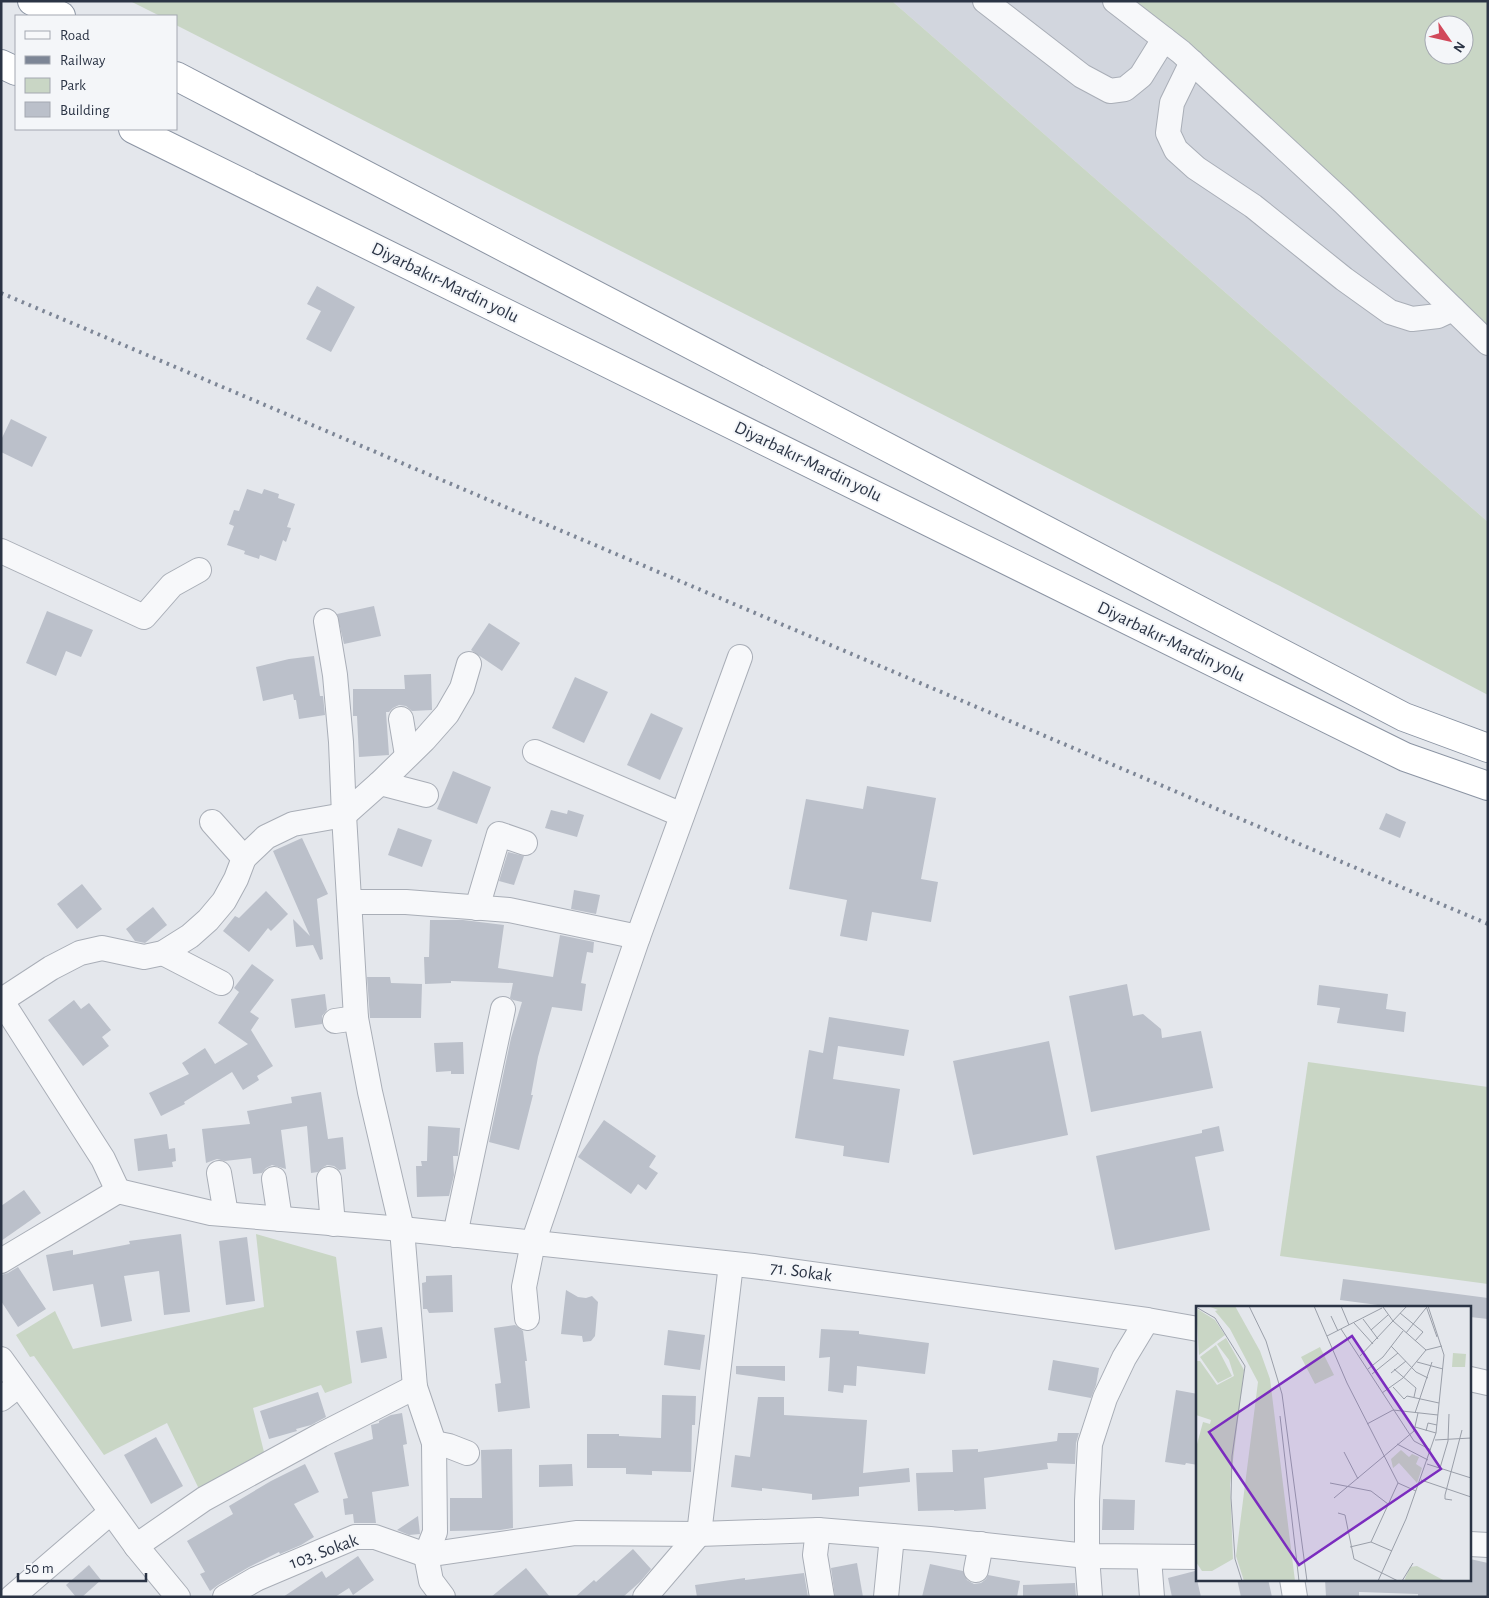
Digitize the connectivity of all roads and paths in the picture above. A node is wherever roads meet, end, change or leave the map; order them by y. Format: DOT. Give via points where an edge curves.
graph roads {
  1 [pos="32,1"];
  2 [pos="985,1"];
  3 [pos="1115,1"];
  4 [pos="59,15"];
  5 [pos="1164,39"];
  6 [pos="1192,62"];
  7 [pos="1,64"];
  8 [pos="15,71"];
  9 [pos="178,77"];
  10 [pos="135,130"];
  11 [pos="1453,309"];
  12 [pos="1488,343"];
  13 [pos="1,551"];
  14 [pos="199,570"];
  15 [pos="326,621"];
  16 [pos="740,657"];
  17 [pos="469,664"];
  18 [pos="401,719"];
  19 [pos="1488,748"];
  20 [pos="535,752"];
  21 [pos="407,755"];
  22 [pos="380,783"];
  23 [pos="1488,786"];
  24 [pos="426,795"];
  25 [pos="344,815"];
  26 [pos="682,816"];
  27 [pos="212,822"];
  28 [pos="526,843"];
  29 [pos="244,858"];
  30 [pos="350,902"];
  31 [pos="477,908"];
  32 [pos="638,937"];
  33 [pos="162,953"];
  34 [pos="222,983"];
  35 [pos="1,1000"];
  36 [pos="503,1009"];
  37 [pos="218,1173"];
  38 [pos="328,1179"];
  39 [pos="274,1180"];
  40 [pos="118,1191"];
  41 [pos="226,1214"];
  42 [pos="280,1219"];
  43 [pos="333,1224"];
  44 [pos="402,1229"];
  45 [pos="455,1235"];
  46 [pos="533,1243"];
  47 [pos="1,1261"];
  48 [pos="731,1264"];
  49 [pos="527,1318"];
  50 [pos="1147,1320"];
  51 [pos="1196,1329"];
  52 [pos="1,1359"];
  53 [pos="1472,1379"];
  54 [pos="1488,1383"];
  55 [pos="415,1387"];
  56 [pos="10,1392"];
  57 [pos="434,1443"];
  58 [pos="467,1453"];
  59 [pos="111,1512"];
  60 [pos="818,1530"];
  61 [pos="699,1534"];
  62 [pos="892,1536"];
  63 [pos="981,1544"];
  64 [pos="1472,1544"];
  65 [pos="1488,1545"];
  66 [pos="136,1546"];
  67 [pos="426,1555"];
  68 [pos="1087,1556"];
  69 [pos="1196,1557"];
  70 [pos="1149,1558"];
  71 [pos="976,1570"];
  72 [pos="1292,1580"];
  73 [pos="14,1596"];
  74 [pos="178,1597"];
  75 [pos="226,1597"];
  76 [pos="443,1597"];
  77 [pos="645,1597"];
  78 [pos="822,1597"];
  79 [pos="886,1597"];
  80 [pos="1090,1597"];
  81 [pos="1152,1597"];
  82 [pos="1295,1597"];
  1 -- 4 [label="highway"];
  2 -- 5 [label="street" via="1082,76 1110,91 1125,89 1141,76"];
  3 -- 5 [label="street"];
  5 -- 6 [label="street"];
  6 -- 11 [label="street" via="1344,202"];
  6 -- 11 [label="street" via="1172,103 1168,133 1176,150 1390,312 1412,319 1438,316"];
  7 -- 8 [label="highway"];
  9 -- 19 [label="highway" via="1404,717"];
  10 -- 23 [label="highway, Diyarbakır-Mardin yolu" via="1405,757"];
  11 -- 12 [label="street"];
  13 -- 14 [label="street" via="144,616 172,585"];
  15 -- 25 [label="street" via="342,742"];
  16 -- 26 [label="street"];
  17 -- 21 [label="street" via="462,688 447,714"];
  18 -- 21 [label="street"];
  20 -- 26 [label="street"];
  21 -- 22 [label="street"];
  22 -- 24 [label="street"];
  22 -- 25 [label="street"];
  25 -- 29 [label="street" via="293,824 266,836"];
  25 -- 30 [label="street"];
  26 -- 32 [label="street"];
  27 -- 29 [label="street"];
  28 -- 31 [label="street" via="499,834"];
  29 -- 33 [label="street" via="224,901 208,920 190,936"];
  30 -- 31 [label="street" via="406,902"];
  30 -- 44 [label="street" via="345,1020 370,1092"];
  31 -- 32 [label="street" via="509,910"];
  32 -- 46 [label="street"];
  33 -- 34 [label="street"];
  33 -- 35 [label="street" via="144,957 102,948 80,953"];
  35 -- 40 [label="street" via="102,1159"];
  36 -- 45 [label="street"];
  37 -- 41 [label="street"];
  38 -- 43 [label="street"];
  39 -- 42 [label="street"];
  40 -- 41 [label="street, 71. Sokak"];
  40 -- 47 [label="street"];
  41 -- 42 [label="street, 71. Sokak"];
  42 -- 43 [label="street, 71. Sokak"];
  43 -- 44 [label="street, 71. Sokak"];
  44 -- 45 [label="street, 71. Sokak"];
  44 -- 55 [label="street"];
  45 -- 46 [label="street, 71. Sokak"];
  46 -- 48 [label="street, 71. Sokak"];
  46 -- 49 [label="street" via="524,1287"];
  48 -- 50 [label="street, 71. Sokak"];
  48 -- 61 [label="street"];
  50 -- 51 [label="street, 71. Sokak"];
  50 -- 68 [label="street" via="1105,1398 1090,1444"];
  52 -- 56 [label="street"];
  53 -- 54 [label="street"];
  55 -- 57 [label="street"];
  55 -- 66 [label="street" via="204,1499"];
  56 -- 59 [label="street"];
  57 -- 58 [label="street"];
  57 -- 67 [label="street" via="435,1532"];
  59 -- 66 [label="street"];
  59 -- 73 [label="street"];
  60 -- 61 [label="street"];
  60 -- 62 [label="street"];
  60 -- 78 [label="street" via="815,1555"];
  61 -- 67 [label="street" via="576,1533"];
  61 -- 77 [label="street"];
  62 -- 63 [label="street"];
  62 -- 79 [label="street"];
  63 -- 68 [label="street"];
  63 -- 71 [label="street"];
  64 -- 65 [label="street"];
  66 -- 74 [label="street"];
  67 -- 75 [label="street, 103. Sokak" via="375,1537 355,1537 256,1579"];
  67 -- 76 [label="street" via="430,1581"];
  68 -- 70 [label="street"];
  68 -- 80 [label="street"];
  69 -- 70 [label="street"];
  70 -- 81 [label="street"];
  72 -- 82 [label="street"];
}
